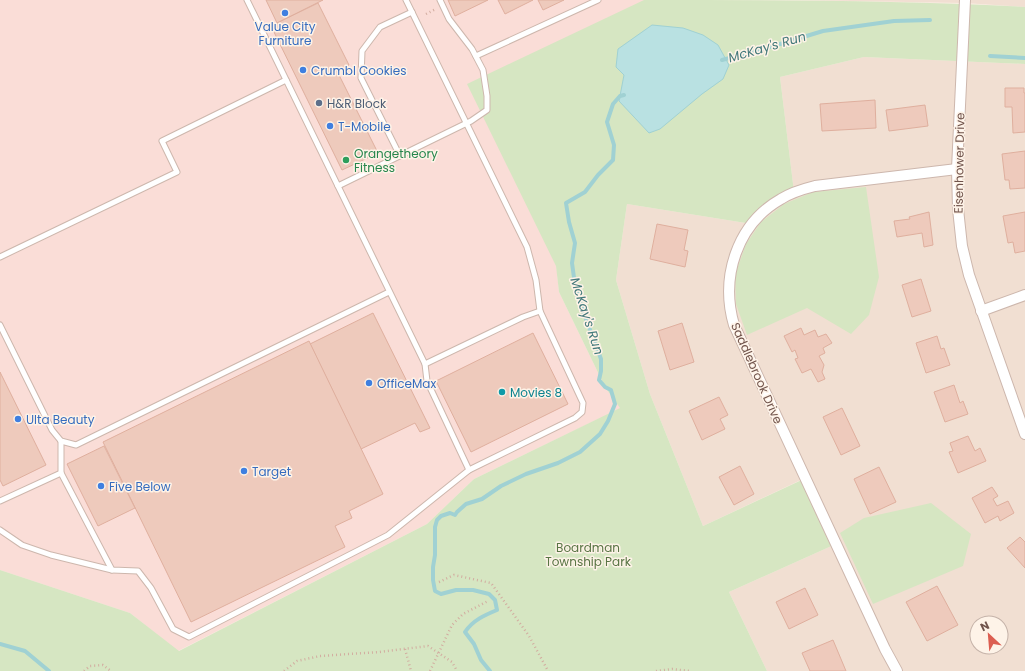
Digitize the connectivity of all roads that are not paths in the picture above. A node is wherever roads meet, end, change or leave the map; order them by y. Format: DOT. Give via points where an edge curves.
graph roads {
  1 [pos="247,0"];
  2 [pos="406,0"];
  3 [pos="440,0"];
  4 [pos="598,0"];
  5 [pos="965,0"];
  6 [pos="412,12"];
  7 [pos="476,56"];
  8 [pos="286,80"];
  9 [pos="466,123"];
  10 [pos="400,156"];
  11 [pos="957,168"];
  12 [pos="338,186"];
  13 [pos="0,257"];
  14 [pos="389,292"];
  15 [pos="1025,295"];
  16 [pos="981,311"];
  17 [pos="540,312"];
  18 [pos="0,326"];
  19 [pos="425,364"];
  20 [pos="1025,434"];
  21 [pos="61,441"];
  22 [pos="469,470"];
  23 [pos="61,473"];
  24 [pos="0,501"];
  25 [pos="0,530"];
  26 [pos="112,570"];
  27 [pos="897,671"];
  1 -- 8 [label="lane"];
  2 -- 6 [label="lane"];
  3 -- 7 [label="lane" via="449,19"];
  4 -- 7 [label="lane"];
  5 -- 11 [label="street, Eisenhower Drive"];
  6 -- 9 [label="lane"];
  6 -- 10 [label="lane" via="380,27 362,52 361,78"];
  7 -- 9 [label="lane" via="483,70 487,110"];
  8 -- 12 [label="lane"];
  8 -- 13 [label="lane" via="162,141 176,172"];
  9 -- 10 [label="lane"];
  9 -- 17 [label="lane" via="527,247 536,280"];
  10 -- 12 [label="lane"];
  11 -- 16 [label="street, Eisenhower Drive" via="962,246 968,275"];
  11 -- 27 [label="street, Saddlebrook Drive" via="815,186 781,198 764,210 740,241 732,262 729,283 729,301 734,325"];
  12 -- 14 [label="lane"];
  14 -- 19 [label="lane"];
  14 -- 21 [label="lane" via="76,445"];
  15 -- 16 [label="street"];
  16 -- 20 [label="street, Eisenhower Drive"];
  17 -- 19 [label="lane" via="523,317"];
  17 -- 22 [label="lane" via="583,403 582,412 575,418"];
  18 -- 21 [label="lane" via="52,430"];
  19 -- 22 [label="lane" via="427,382"];
  21 -- 23 [label="lane"];
  22 -- 26 [label="lane" via="388,535 189,637 173,629 151,588 138,571"];
  23 -- 24 [label="lane"];
  23 -- 26 [label="lane"];
  25 -- 26 [label="lane" via="22,545"];
}
